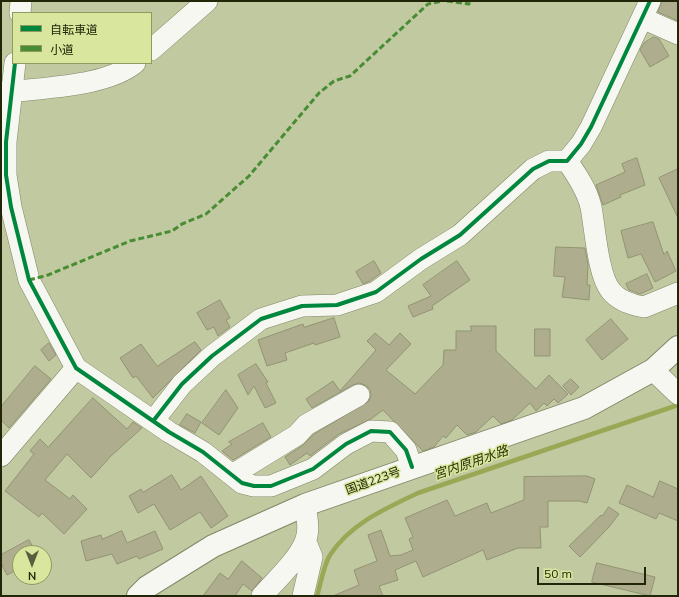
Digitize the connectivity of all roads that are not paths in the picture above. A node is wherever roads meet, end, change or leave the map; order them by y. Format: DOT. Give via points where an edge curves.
graph roads {
  1 [pos="21,1"];
  2 [pos="207,1"];
  3 [pos="646,10"];
  4 [pos="20,12"];
  5 [pos="678,34"];
  6 [pos="152,49"];
  7 [pos="14,64"];
  8 [pos="133,64"];
  9 [pos="6,92"];
  10 [pos="567,161"];
  11 [pos="678,293"];
  12 [pos="678,347"];
  13 [pos="76,368"];
  14 [pos="653,370"];
  15 [pos="678,394"];
  16 [pos="359,395"];
  17 [pos="154,420"];
  18 [pos="1,456"];
  19 [pos="412,467"];
  20 [pos="232,475"];
  21 [pos="305,505"];
  22 [pos="306,542"];
  23 [pos="138,596"];
  24 [pos="262,596"];
  25 [pos="303,596"];
  1 -- 4 [label="street"];
  2 -- 6 [label="street"];
  3 -- 5 [label="street"];
  3 -- 10 [label="street" via="591,127"];
  7 -- 9 [label="street"];
  8 -- 9 [label="street" via="116,75 91,81"];
  9 -- 13 [label="street" via="6,175 15,228 29,280"];
  10 -- 11 [label="street" via="580,179 590,206 600,263 610,291 620,299 644,307"];
  10 -- 17 [label="street" via="549,161 533,168 460,235 376,292 337,305 302,306 261,319 212,356 182,384"];
  12 -- 14 [label="highway, 国道223号"];
  13 -- 17 [label="street"];
  13 -- 18 [label="street"];
  14 -- 15 [label="street"];
  14 -- 19 [label="highway, 国道223号" via="584,408"];
  16 -- 20 [label="street" via="306,426 297,435"];
  17 -- 20 [label="street" via="203,452"];
  19 -- 20 [label="street" via="406,450 390,432 371,430 346,444 312,469 271,486 242,483"];
  19 -- 21 [label="highway, 国道223号"];
  21 -- 22 [label="street" via="308,521"];
  21 -- 23 [label="highway, 国道223号" via="212,546 147,587"];
  22 -- 24 [label="street"];
  22 -- 25 [label="street" via="312,557"];
}
